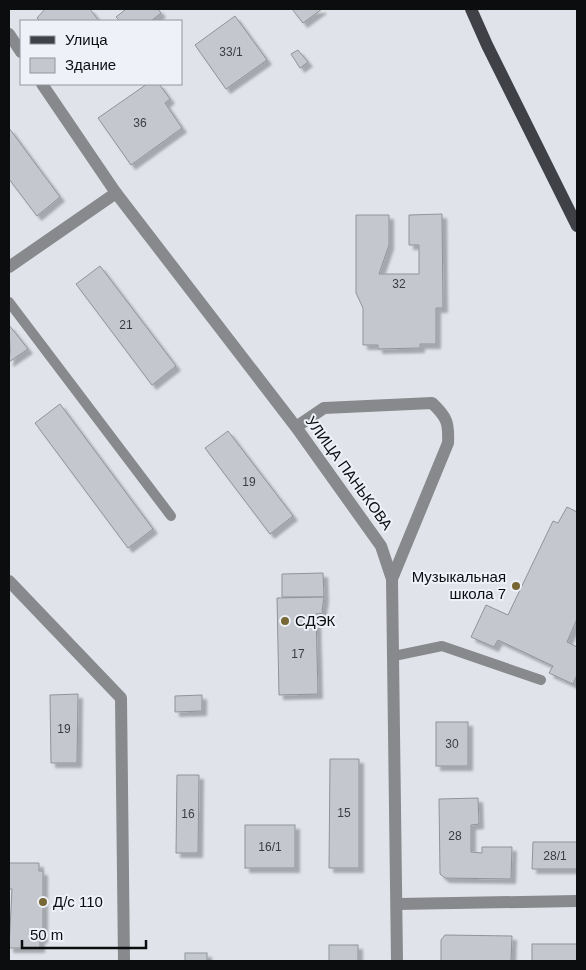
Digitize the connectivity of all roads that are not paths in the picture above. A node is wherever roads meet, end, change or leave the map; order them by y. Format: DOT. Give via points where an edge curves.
graph roads {
  1 [pos="471,9"];
  2 [pos="9,34"];
  3 [pos="20,50"];
  4 [pos="43,85"];
  5 [pos="116,194"];
  6 [pos="577,226"];
  7 [pos="9,267"];
  8 [pos="9,302"];
  9 [pos="296,427"];
  10 [pos="171,516"];
  11 [pos="392,579"];
  12 [pos="9,581"];
  13 [pos="394,656"];
  14 [pos="541,680"];
  15 [pos="577,901"];
  16 [pos="398,904"];
  17 [pos="124,961"];
  18 [pos="398,961"];
  1 -- 6 [label="main road"];
  2 -- 3 [label="street"];
  4 -- 5 [label="street, УЛИЦА ПАНЬКОВА"];
  5 -- 7 [label="street"];
  5 -- 9 [label="street, УЛИЦА ПАНЬКОВА"];
  8 -- 10 [label="lane"];
  9 -- 11 [label="street, УЛИЦА ПАНЬКОВА" via="381,546"];
  9 -- 11 [label="street" via="324,408 432,403 443,414 449,427 448,444"];
  11 -- 13 [label="street, УЛИЦА ПАНЬКОВА"];
  12 -- 17 [label="street" via="121,698"];
  13 -- 14 [label="lane" via="442,646"];
  13 -- 16 [label="street, УЛИЦА ПАНЬКОВА"];
  15 -- 16 [label="street"];
  16 -- 18 [label="street, УЛИЦА ПАНЬКОВА"];
}
